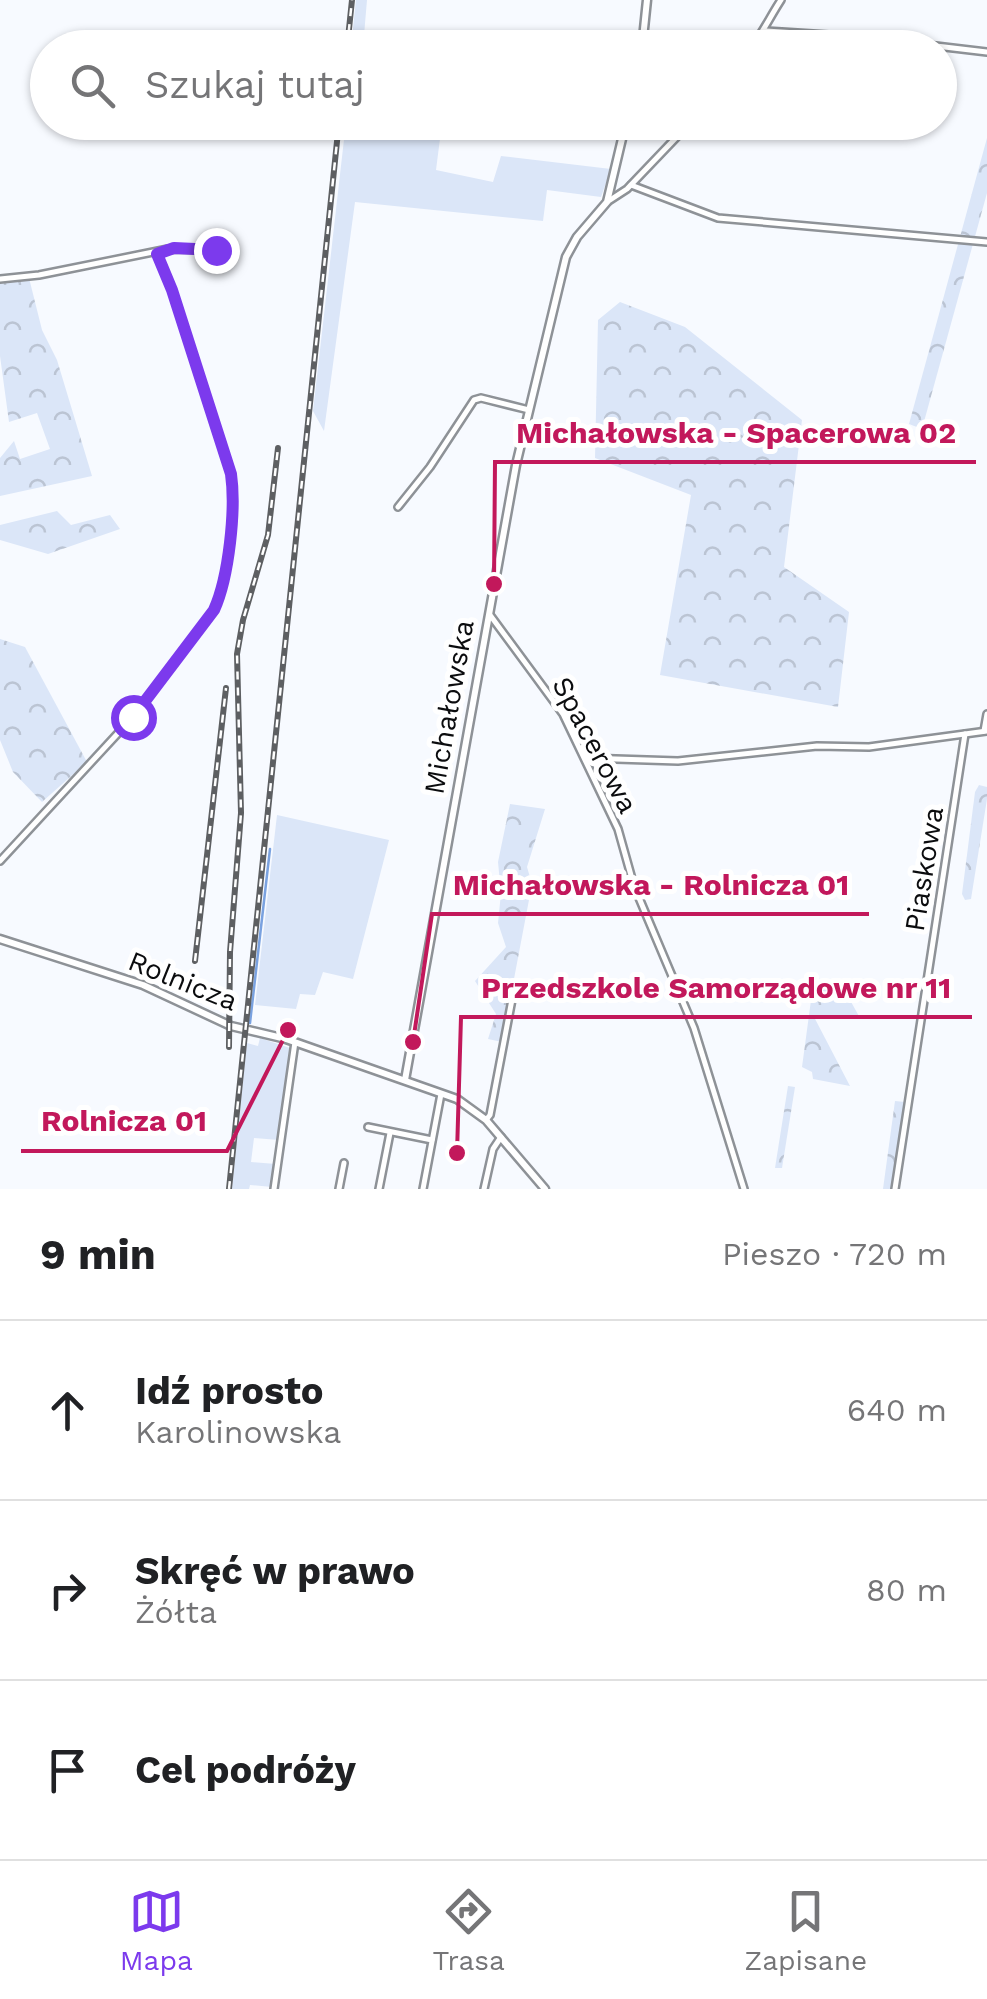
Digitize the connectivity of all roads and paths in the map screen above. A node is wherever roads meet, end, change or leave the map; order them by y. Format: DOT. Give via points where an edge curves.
graph roads {
  1 [pos="647,0"];
  2 [pos="781,0"];
  3 [pos="644,30"];
  4 [pos="766,30"];
  5 [pos="957,49"];
  6 [pos="987,52"];
  7 [pos="622,140"];
  8 [pos="674,140"];
  9 [pos="630,185"];
  10 [pos="607,202"];
  11 [pos="987,242"];
  12 [pos="226,244"];
  13 [pos="157,254"];
  14 [pos="0,279"];
  15 [pos="529,410"];
  16 [pos="398,507"];
  17 [pos="488,613"];
  18 [pos="987,714"];
  19 [pos="986,731"];
  20 [pos="965,734"];
  21 [pos="585,758"];
  22 [pos="0,861"];
  23 [pos="0,939"];
  24 [pos="514,989"];
  25 [pos="296,1042"];
  26 [pos="405,1080"];
  27 [pos="441,1093"];
  28 [pos="486,1120"];
  29 [pos="368,1127"];
  30 [pos="390,1132"];
  31 [pos="501,1137"];
  32 [pos="432,1140"];
  33 [pos="344,1163"];
  34 [pos="274,1189"];
  35 [pos="339,1189"];
  36 [pos="379,1189"];
  37 [pos="423,1189"];
  38 [pos="484,1189"];
  39 [pos="546,1189"];
  40 [pos="744,1189"];
  41 [pos="895,1189"];
  1 -- 3 [label="street"];
  2 -- 4 [label="street"];
  5 -- 6 [label="street"];
  7 -- 10 [label="street, Michałowska"];
  8 -- 9 [label="street"];
  9 -- 10 [label="street"];
  9 -- 11 [label="street" via="718,218"];
  10 -- 15 [label="street, Michałowska" via="566,257"];
  12 -- 13 [label="street"];
  13 -- 14 [label="street"];
  13 -- 22 [label="street" via="231,474 220,597 133,717"];
  15 -- 16 [label="street" via="474,400"];
  15 -- 17 [label="street, Michałowska"];
  17 -- 21 [label="street, Spacerowa" via="544,685"];
  17 -- 26 [label="street, Michałowska"];
  18 -- 19 [label="street"];
  19 -- 20 [label="street"];
  20 -- 21 [label="street" via="678,761"];
  20 -- 41 [label="street, Piaskowa"];
  21 -- 40 [label="street, Spacerowa" via="694,1028"];
  23 -- 25 [label="street, Rolnicza" via="139,984 231,1026"];
  24 -- 28 [label="street"];
  25 -- 26 [label="street, Rolnicza"];
  25 -- 34 [label="street"];
  26 -- 27 [label="street, Rolnicza"];
  27 -- 28 [label="street, Rolnicza"];
  27 -- 32 [label="street"];
  28 -- 31 [label="street, Rolnicza"];
  29 -- 30 [label="street"];
  30 -- 32 [label="street"];
  30 -- 36 [label="street"];
  31 -- 38 [label="street"];
  31 -- 39 [label="street, Rolnicza"];
  32 -- 37 [label="street"];
  33 -- 35 [label="street"];
}
